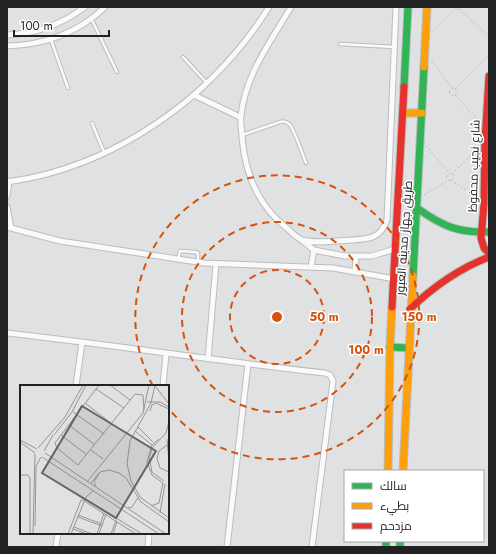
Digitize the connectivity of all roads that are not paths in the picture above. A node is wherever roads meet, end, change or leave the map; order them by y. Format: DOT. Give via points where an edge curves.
graph roads {
  1 [pos="86,7"];
  2 [pos="105,7"];
  3 [pos="269,7"];
  4 [pos="291,7"];
  5 [pos="396,7"];
  6 [pos="408,7"];
  7 [pos="427,7"];
  8 [pos="91,18"];
  9 [pos="7,35"];
  10 [pos="51,40"];
  11 [pos="340,44"];
  12 [pos="7,46"];
  13 [pos="394,47"];
  14 [pos="183,57"];
  15 [pos="117,72"];
  16 [pos="489,76"];
  17 [pos="207,83"];
  18 [pos="489,83"];
  19 [pos="68,88"];
  20 [pos="194,95"];
  21 [pos="402,112"];
  22 [pos="422,113"];
  23 [pos="240,117"];
  24 [pos="92,123"];
  25 [pos="242,135"];
  26 [pos="104,152"];
  27 [pos="306,163"];
  28 [pos="8,181"];
  29 [pos="7,196"];
  30 [pos="7,207"];
  31 [pos="417,208"];
  32 [pos="486,217"];
  33 [pos="9,228"];
  34 [pos="481,232"];
  35 [pos="489,232"];
  36 [pos="301,240"];
  37 [pos="395,249"];
  38 [pos="314,250"];
  39 [pos="489,253"];
  40 [pos="356,257"];
  41 [pos="489,257"];
  42 [pos="178,259"];
  43 [pos="198,262"];
  44 [pos="216,264"];
  45 [pos="311,267"];
  46 [pos="355,272"];
  47 [pos="395,279"];
  48 [pos="410,309"];
  49 [pos="7,333"];
  50 [pos="82,342"];
  51 [pos="390,347"];
  52 [pos="408,348"];
  53 [pos="166,354"];
  54 [pos="208,359"];
  55 [pos="248,364"];
  56 [pos="76,385"];
  57 [pos="163,385"];
  58 [pos="388,470"];
  59 [pos="403,470"];
  60 [pos="58,534"];
  61 [pos="149,534"];
  62 [pos="56,547"];
  63 [pos="148,547"];
  64 [pos="227,547"];
  65 [pos="312,547"];
  1 -- 9 [label="street" via="45,29"];
  2 -- 8 [label="street"];
  3 -- 17 [label="street" via="248,38"];
  4 -- 23 [label="street" via="250,79"];
  5 -- 13 [label="street"];
  6 -- 21 [label="main road, طريق جهاز مدينه العبور"];
  7 -- 22 [label="main road, طريق جهاز مدينه العبور"];
  8 -- 10 [label="street" via="77,28"];
  8 -- 15 [label="lane"];
  10 -- 12 [label="street"];
  10 -- 19 [label="lane"];
  11 -- 13 [label="lane"];
  13 -- 36 [label="street" via="387,211 384,227 380,233 366,240"];
  14 -- 17 [label="lane"];
  16 -- 18 [label="main road, شارع نجيب محفوظ"];
  17 -- 20 [label="street"];
  18 -- 32 [label="main road, شارع نجيب محفوظ" via="485,141"];
  20 -- 23 [label="street"];
  20 -- 26 [label="street" via="148,129"];
  21 -- 22 [label="main road"];
  21 -- 37 [label="main road, طريق جهاز مدينه العبور"];
  22 -- 31 [label="main road, طريق جهاز مدينه العبور"];
  23 -- 25 [label="street"];
  24 -- 26 [label="lane"];
  25 -- 27 [label="lane" via="280,122 289,123"];
  25 -- 36 [label="street" via="247,167 259,197 273,216"];
  26 -- 28 [label="street" via="58,170"];
  28 -- 29 [label="street"];
  30 -- 33 [label="street"];
  31 -- 34 [label="main road" via="442,226 455,231"];
  31 -- 48 [label="main road, طريق جهاز مدينه العبور"];
  32 -- 34 [label="main road, شارع نجيب محفوظ"];
  33 -- 42 [label="street" via="60,241"];
  34 -- 35 [label="main road"];
  34 -- 39 [label="main road, شارع نجيب محفوظ" via="482,243"];
  36 -- 38 [label="street"];
  37 -- 40 [label="street"];
  37 -- 47 [label="main road, طريق جهاز مدينه العبور"];
  38 -- 40 [label="street"];
  38 -- 45 [label="street"];
  40 -- 46 [label="street"];
  41 -- 48 [label="main road" via="471,263 449,276 428,291"];
  42 -- 43 [label="street"];
  42 -- 43 [label="lane" via="179,251 195,252 198,254"];
  43 -- 44 [label="street"];
  44 -- 45 [label="street"];
  44 -- 54 [label="street"];
  45 -- 46 [label="street"];
  46 -- 47 [label="street"];
  47 -- 51 [label="main road, طريق جهاز مدينه العبور"];
  48 -- 52 [label="main road, طريق جهاز مدينه العبور"];
  49 -- 50 [label="street"];
  50 -- 53 [label="street"];
  50 -- 56 [label="street"];
  51 -- 52 [label="main road"];
  51 -- 58 [label="main road, طريق جهاز مدينه العبور"];
  52 -- 59 [label="main road, طريق جهاز مدينه العبور"];
  53 -- 54 [label="street"];
  53 -- 57 [label="street"];
  54 -- 55 [label="street"];
  55 -- 64 [label="street"];
  55 -- 65 [label="street" via="325,373 330,375 333,381"];
  60 -- 62 [label="street"];
  61 -- 63 [label="street"];
}
